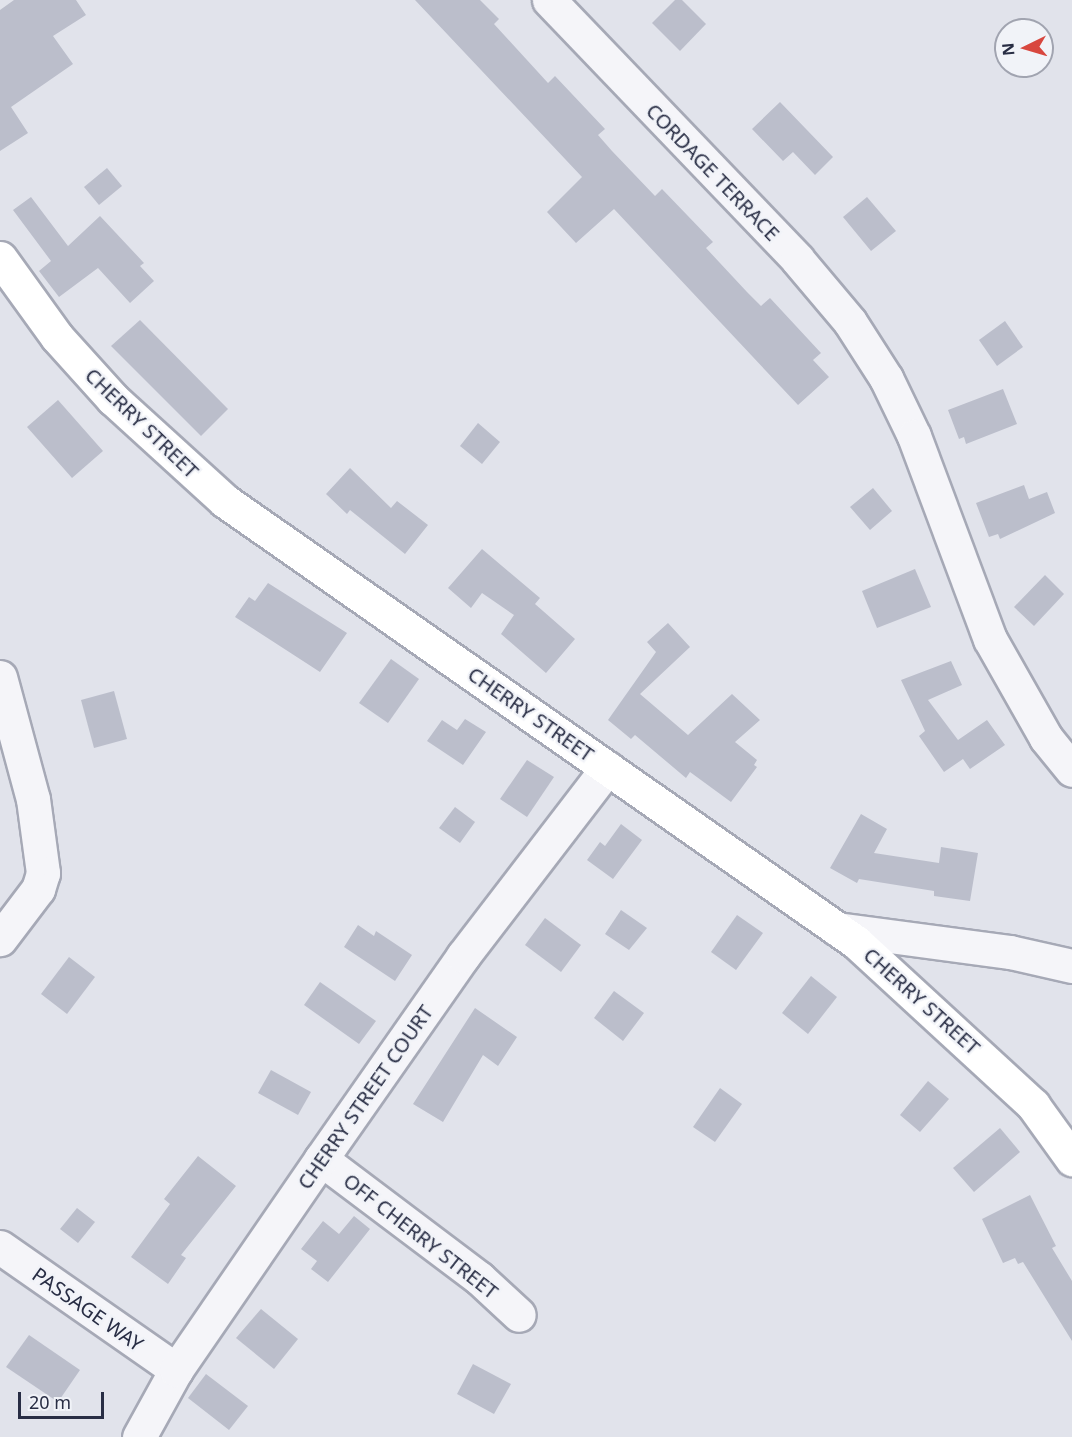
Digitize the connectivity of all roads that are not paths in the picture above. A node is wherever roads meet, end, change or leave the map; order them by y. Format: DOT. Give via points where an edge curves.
graph roads {
  1 [pos="549,0"];
  2 [pos="0,258"];
  3 [pos="0,677"];
  4 [pos="606,768"];
  5 [pos="1072,770"];
  6 [pos="837,929"];
  7 [pos="0,939"];
  8 [pos="1072,966"];
  9 [pos="321,1159"];
  10 [pos="1072,1159"];
  11 [pos="0,1247"];
  12 [pos="519,1315"];
  13 [pos="176,1370"];
  14 [pos="139,1437"];
  1 -- 5 [label="street, CORDAGE TERRACE" via="797,258 850,322 914,436 990,639 1046,738"];
  2 -- 4 [label="main road, CHERRY STREET" via="57,337 112,399 217,494"];
  3 -- 7 [label="street" via="33,799 43,873 38,889"];
  4 -- 6 [label="main road, CHERRY STREET"];
  4 -- 9 [label="street, CHERRY STREET COURT" via="463,956"];
  6 -- 8 [label="street" via="1010,952"];
  6 -- 10 [label="main road, CHERRY STREET" via="955,1030 1033,1105"];
  9 -- 12 [label="street, OFF CHERRY STREET" via="479,1278"];
  9 -- 13 [label="street, CHERRY STREET COURT"];
  11 -- 13 [label="street, PASSAGE WAY"];
  13 -- 14 [label="street, CHERRY STREET COURT"];
}
